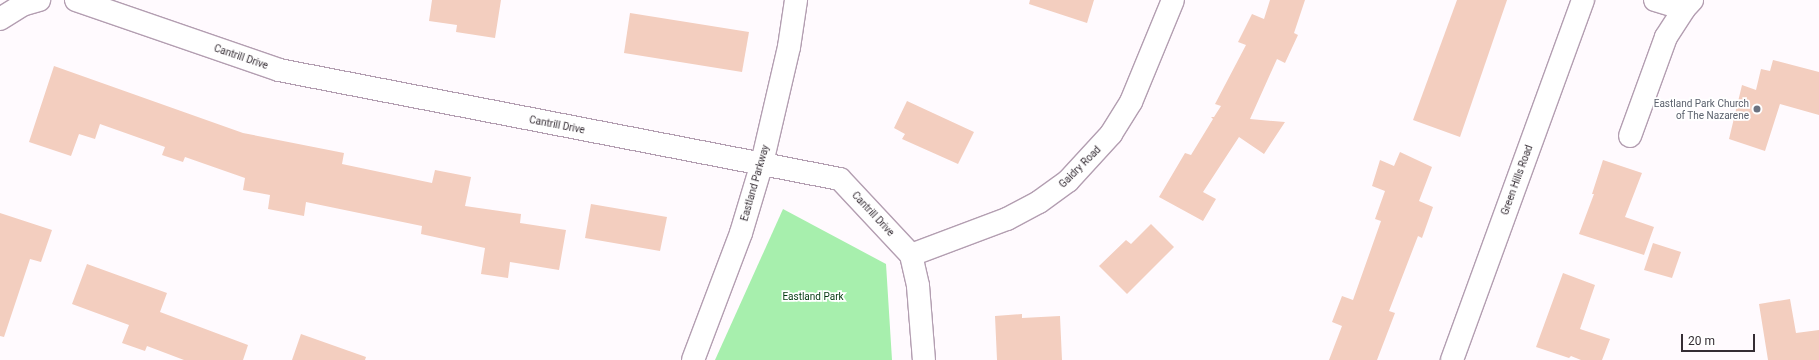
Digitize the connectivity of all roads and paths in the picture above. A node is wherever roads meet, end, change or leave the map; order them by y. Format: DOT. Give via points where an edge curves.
graph roads {
  1 [pos="39,0"];
  2 [pos="76,0"];
  3 [pos="796,0"];
  4 [pos="1173,0"];
  5 [pos="1583,0"];
  6 [pos="1655,0"];
  7 [pos="1688,4"];
  8 [pos="0,19"];
  9 [pos="1630,136"];
  10 [pos="762,163"];
  11 [pos="911,255"];
  12 [pos="694,360"];
  13 [pos="924,360"];
  14 [pos="1452,360"];
  1 -- 8 [label="street" via="22,5"];
  2 -- 10 [label="street, Cantrill Drive" via="279,70"];
  3 -- 10 [label="street, Eastland Parkway" via="789,47"];
  4 -- 11 [label="street, Gaidry Road" via="1130,102 1111,134 1068,181 1040,202 1007,219"];
  5 -- 14 [label="street, Green Hills Road"];
  6 -- 7 [label="street"];
  7 -- 9 [label="street" via="1666,37"];
  10 -- 11 [label="street, Cantrill Drive" via="840,180"];
  10 -- 12 [label="street, Eastland Parkway" via="738,240"];
  11 -- 13 [label="street" via="918,286"];
}
